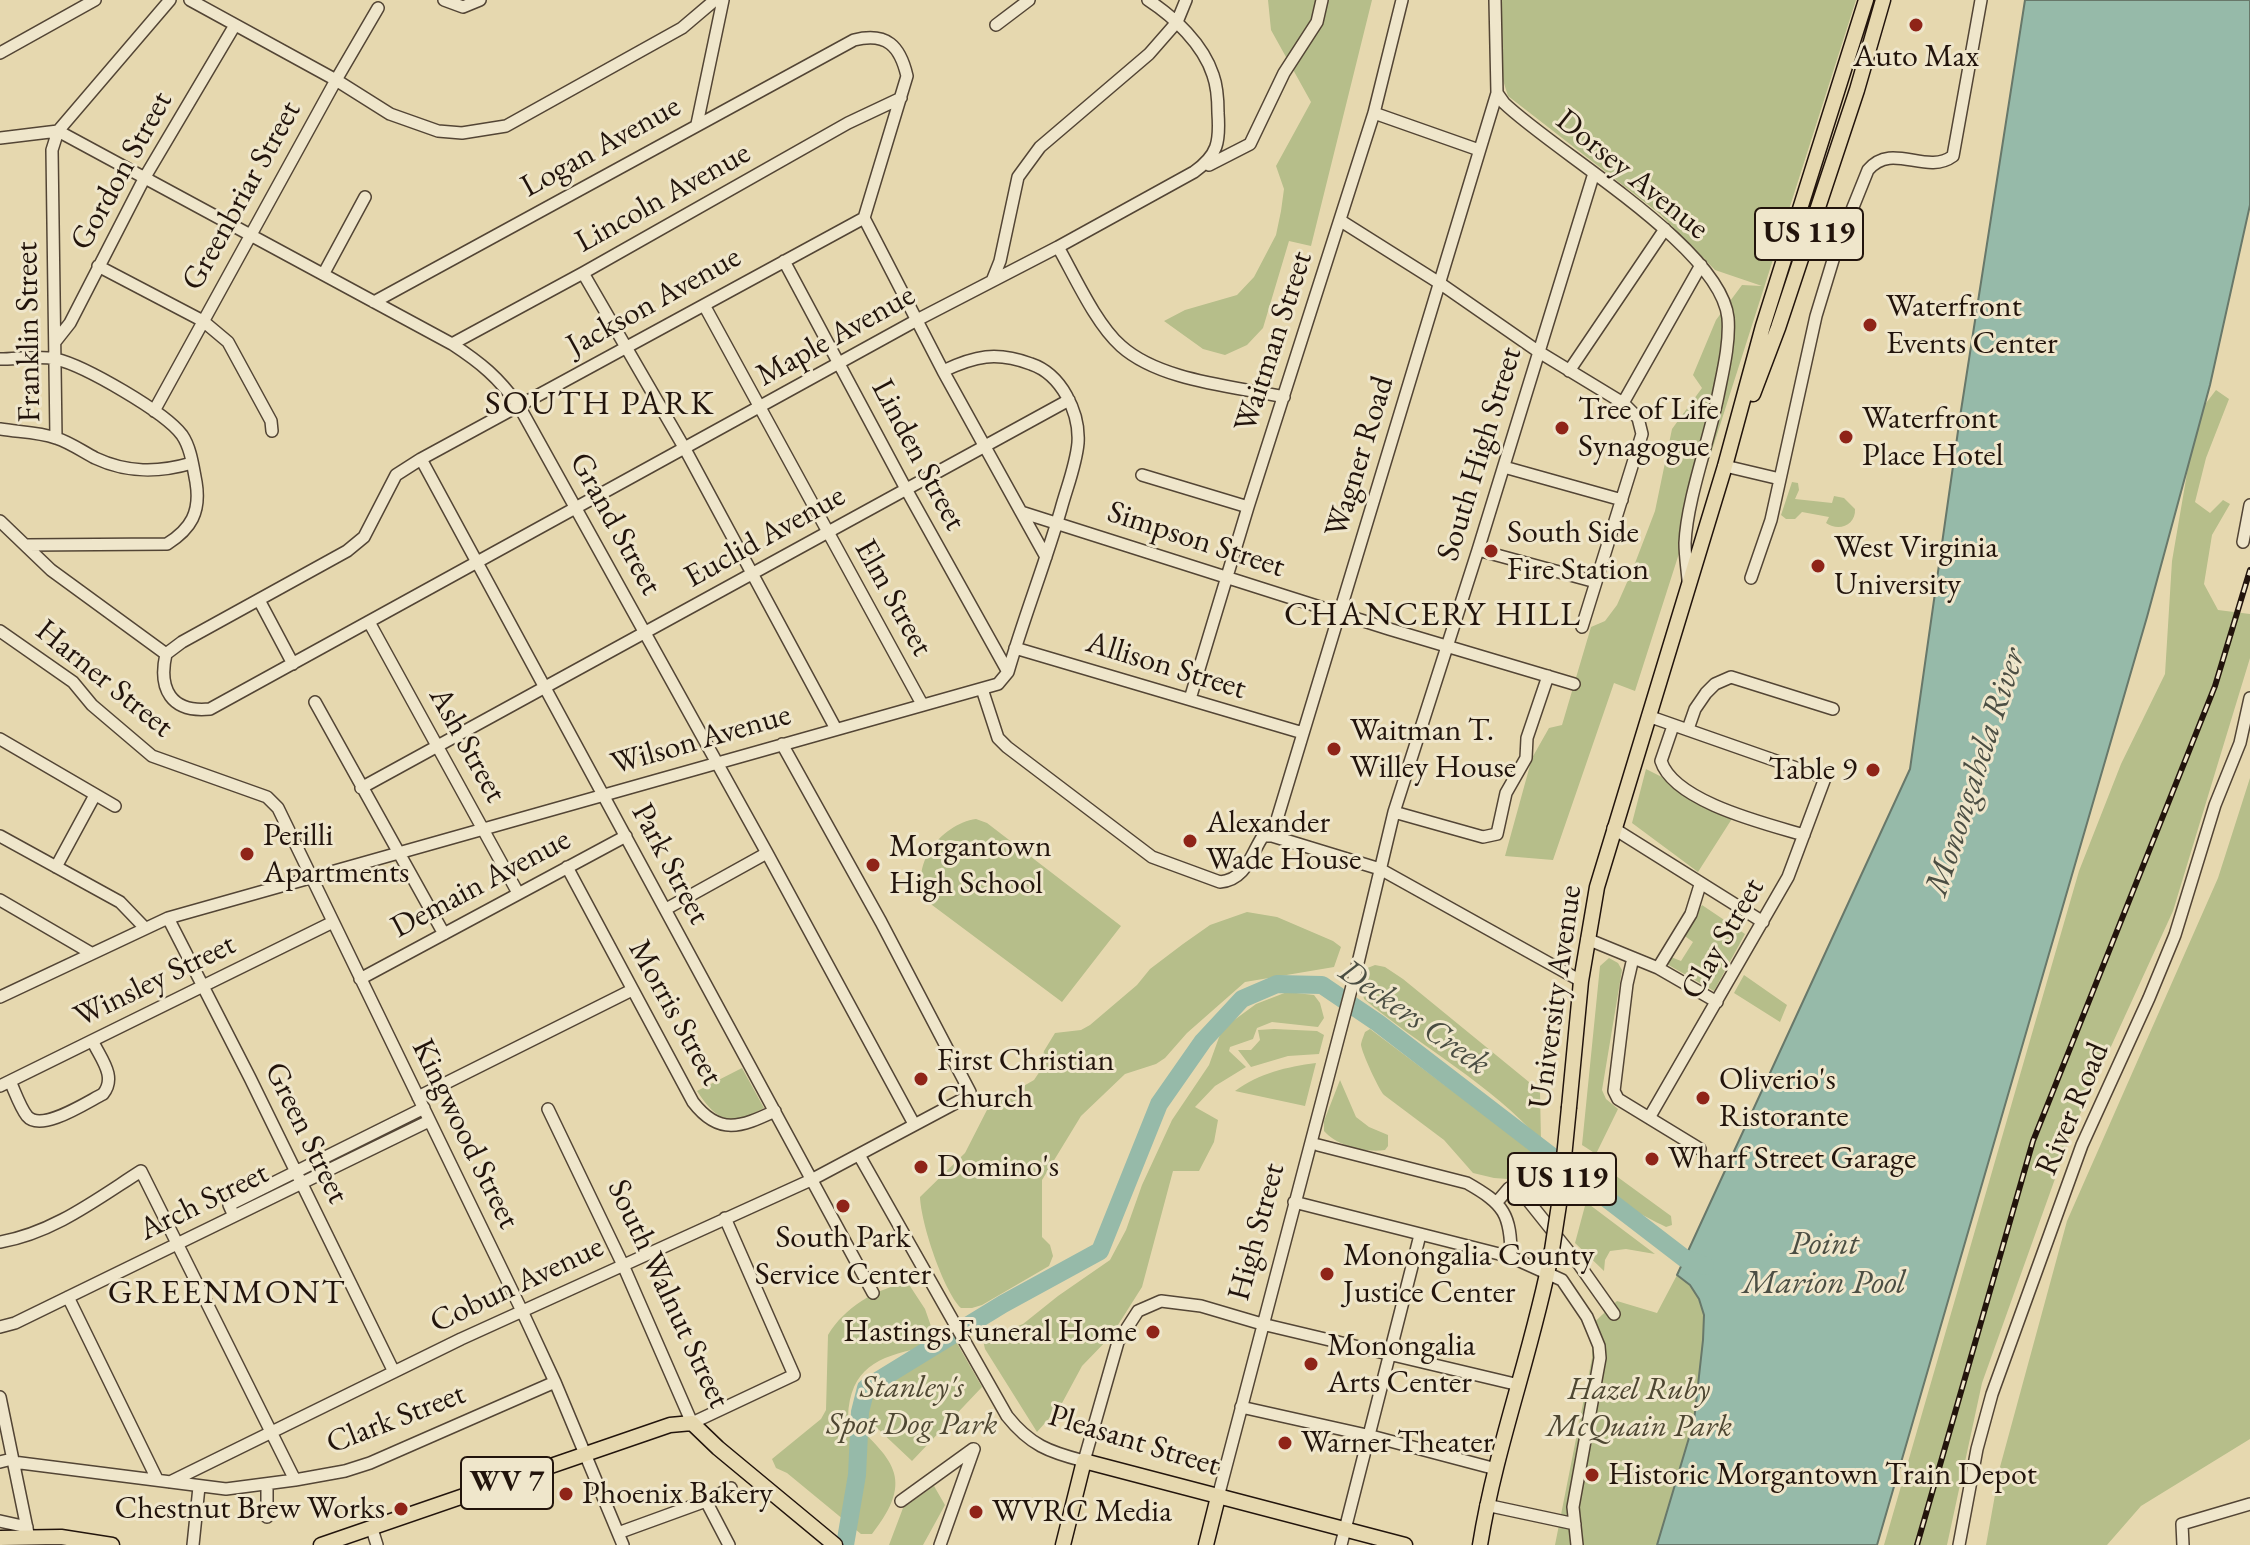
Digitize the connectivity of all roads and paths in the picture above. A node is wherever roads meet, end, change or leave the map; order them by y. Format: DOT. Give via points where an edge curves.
graph roads {
  1 [pos="95,0"];
  2 [pos="170,0"];
  3 [pos="190,0"];
  4 [pos="444,0"];
  5 [pos="480,0"];
  6 [pos="715,0"];
  7 [pos="723,0"];
  8 [pos="1029,0"];
  9 [pos="1148,0"];
  10 [pos="1186,0"];
  11 [pos="1322,0"];
  12 [pos="1402,0"];
  13 [pos="1495,0"];
  14 [pos="1866,0"];
  15 [pos="1883,0"];
  16 [pos="1981,0"];
  17 [pos="378,8"];
  18 [pos="1177,22"];
  19 [pos="235,25"];
  20 [pos="996,25"];
  21 [pos="0,53"];
  22 [pos="336,80"];
  23 [pos="1497,93"];
  24 [pos="901,98"];
  25 [pos="1374,113"];
  26 [pos="697,124"];
  27 [pos="58,131"];
  28 [pos="0,138"];
  29 [pos="1479,150"];
  30 [pos="1194,172"];
  31 [pos="1594,173"];
  32 [pos="145,177"];
  33 [pos="365,197"];
  34 [pos="864,218"];
  35 [pos="1341,221"];
  36 [pos="1665,229"];
  37 [pos="253,235"];
  38 [pos="1058,247"];
  39 [pos="784,261"];
  40 [pos="1701,265"];
  41 [pos="98,266"];
  42 [pos="324,273"];
  43 [pos="583,273"];
  44 [pos="992,281"];
  45 [pos="1441,284"];
  46 [pos="374,302"];
  47 [pos="704,305"];
  48 [pos="917,320"];
  49 [pos="203,321"];
  50 [pos="55,342"];
  51 [pos="452,344"];
  52 [pos="627,347"];
  53 [pos="1539,352"];
  54 [pos="0,359"];
  55 [pos="54,359"];
  56 [pos="840,365"];
  57 [pos="943,371"];
  58 [pos="1569,371"];
  59 [pos="1284,397"];
  60 [pos="1069,400"];
  61 [pos="1623,403"];
  62 [pos="519,406"];
  63 [pos="759,408"];
  64 [pos="154,411"];
  65 [pos="0,429"];
  66 [pos="272,431"];
  67 [pos="56,438"];
  68 [pos="985,445"];
  69 [pos="685,449"];
  70 [pos="421,459"];
  71 [pos="192,463"];
  72 [pos="1725,466"];
  73 [pos="1504,467"];
  74 [pos="1142,475"];
  75 [pos="1780,479"];
  76 [pos="906,489"];
  77 [pos="1622,500"];
  78 [pos="2250,505"];
  79 [pos="1248,507"];
  80 [pos="576,509"];
  81 [pos="1021,512"];
  82 [pos="0,521"];
  83 [pos="1057,523"];
  84 [pos="826,532"];
  85 [pos="2243,542"];
  86 [pos="27,545"];
  87 [pos="1478,550"];
  88 [pos="1046,557"];
  89 [pos="477,562"];
  90 [pos="752,575"];
  91 [pos="1227,577"];
  92 [pos="1751,578"];
  93 [pos="1596,582"];
  94 [pos="1688,584"];
  95 [pos="259,600"];
  96 [pos="1339,612"];
  97 [pos="369,622"];
  98 [pos="1582,627"];
  99 [pos="0,631"];
  100 [pos="646,633"];
  101 [pos="1448,646"];
  102 [pos="1015,648"];
  103 [pos="166,654"];
  104 [pos="293,664"];
  105 [pos="1008,672"];
  106 [pos="1548,676"];
  107 [pos="1574,684"];
  108 [pos="544,686"];
  109 [pos="982,689"];
  110 [pos="2250,698"];
  111 [pos="1190,699"];
  112 [pos="315,702"];
  113 [pos="922,704"];
  114 [pos="1833,709"];
  115 [pos="1648,716"];
  116 [pos="1673,726"];
  117 [pos="836,729"];
  118 [pos="1688,729"];
  119 [pos="1303,733"];
  120 [pos="0,739"];
  121 [pos="782,744"];
  122 [pos="438,746"];
  123 [pos="716,763"];
  124 [pos="361,788"];
  125 [pos="95,795"];
  126 [pos="604,795"];
  127 [pos="267,797"];
  128 [pos="115,806"];
  129 [pos="1394,812"];
  130 [pos="1613,828"];
  131 [pos="484,829"];
  132 [pos="1804,835"];
  133 [pos="0,836"];
  134 [pos="626,836"];
  135 [pos="1272,836"];
  136 [pos="397,853"];
  137 [pos="767,853"];
  138 [pos="56,867"];
  139 [pos="567,867"];
  140 [pos="1380,869"];
  141 [pos="311,876"];
  142 [pos="1700,885"];
  143 [pos="518,893"];
  144 [pos="0,900"];
  145 [pos="666,909"];
  146 [pos="168,918"];
  147 [pos="333,922"];
  148 [pos="1763,922"];
  149 [pos="145,928"];
  150 [pos="444,934"];
  151 [pos="1364,934"];
  152 [pos="1587,939"];
  153 [pos="91,953"];
  154 [pos="1633,958"];
  155 [pos="1658,968"];
  156 [pos="360,979"];
  157 [pos="1581,981"];
  158 [pos="203,986"];
  159 [pos="632,990"];
  160 [pos="0,997"];
  161 [pos="1717,1002"];
  162 [pos="93,1042"];
  163 [pos="5,1084"];
  164 [pos="421,1103"];
  165 [pos="548,1109"];
  166 [pos="775,1111"];
  167 [pos="1649,1118"];
  168 [pos="429,1121"];
  169 [pos="914,1124"];
  170 [pos="1318,1145"];
  171 [pos="1700,1149"];
  172 [pos="859,1155"];
  173 [pos="299,1178"];
  174 [pos="811,1180"];
  175 [pos="1294,1202"];
  176 [pos="1497,1202"];
  177 [pos="725,1218"];
  178 [pos="1420,1235"];
  179 [pos="0,1242"];
  180 [pos="178,1244"];
  181 [pos="1511,1257"];
  182 [pos="623,1265"];
  183 [pos="1547,1273"];
  184 [pos="873,1293"];
  185 [pos="68,1297"];
  186 [pos="522,1311"];
  187 [pos="1614,1314"];
  188 [pos="1262,1324"];
  189 [pos="0,1327"];
  190 [pos="1390,1354"];
  191 [pos="394,1372"];
  192 [pos="555,1382"];
  193 [pos="1519,1385"];
  194 [pos="0,1397"];
  195 [pos="1241,1407"];
  196 [pos="692,1423"];
  197 [pos="273,1432"];
  198 [pos="1371,1436"];
  199 [pos="587,1455"];
  200 [pos="8,1461"];
  201 [pos="1084,1461"];
  202 [pos="1496,1469"];
  203 [pos="157,1479"];
  204 [pos="295,1480"];
  205 [pos="170,1482"];
  206 [pos="267,1485"];
  207 [pos="199,1487"];
  208 [pos="731,1488"];
  209 [pos="1218,1497"];
  210 [pos="706,1501"];
  211 [pos="901,1501"];
  212 [pos="2250,1504"];
  213 [pos="1486,1505"];
  214 [pos="267,1517"];
  215 [pos="0,1521"];
  216 [pos="1575,1524"];
  217 [pos="1345,1528"];
  218 [pos="372,1529"];
  219 [pos="28,1533"];
  220 [pos="0,1538"];
  221 [pos="620,1542"];
  222 [pos="112,1545"];
  223 [pos="193,1545"];
  224 [pos="321,1545"];
  225 [pos="377,1545"];
  226 [pos="729,1545"];
  227 [pos="835,1545"];
  228 [pos="940,1545"];
  229 [pos="1063,1545"];
  230 [pos="1206,1545"];
  231 [pos="1341,1545"];
  232 [pos="1405,1545"];
  233 [pos="1480,1545"];
  234 [pos="1577,1545"];
  235 [pos="1959,1545"];
  236 [pos="2183,1545"];
  1 -- 21 [label="street"];
  2 -- 27 [label="street"];
  3 -- 19 [label="street"];
  4 -- 5 [label="street" via="463,7"];
  6 -- 22 [label="street" via="682,28 506,126 438,131 390,114"];
  7 -- 26 [label="street"];
  8 -- 20 [label="street"];
  9 -- 18 [label="street"];
  10 -- 18 [label="street"];
  11 -- 30 [label="street" via="1317,22 1284,73 1250,144"];
  12 -- 25 [label="street, Waitman Street"];
  13 -- 23 [label="street"];
  14 -- 72 [label="main road, University Avenue / US 119" via="1763,326"];
  15 -- 72 [label="main road, University Avenue / US 119" via="1778,328"];
  16 -- 75 [label="street" via="1953,156 1937,163 1888,157 1868,170 1816,316"];
  17 -- 22 [label="street, Greenbriar Street"];
  18 -- 30 [label="street, Maple Avenue" via="1213,75 1219,124 1215,152"];
  18 -- 44 [label="street" via="1149,54 1040,147 1018,177"];
  19 -- 22 [label="street"];
  19 -- 32 [label="street, Gordon Street"];
  22 -- 37 [label="street, Greenbriar Street"];
  23 -- 29 [label="street, Wagner Road"];
  23 -- 31 [label="street, Dorsey Avenue" via="1515,114"];
  24 -- 26 [label="street, Logan Avenue" via="907,76 903,59 896,47 870,36"];
  24 -- 34 [label="street"];
  24 -- 43 [label="street, Lincoln Avenue"];
  25 -- 29 [label="street"];
  25 -- 35 [label="street, Waitman Street"];
  26 -- 46 [label="street, Logan Avenue"];
  27 -- 28 [label="street"];
  27 -- 32 [label="street, Grand Street"];
  27 -- 50 [label="street, Franklin Street" via="52,150"];
  29 -- 45 [label="street, Wagner Road"];
  30 -- 38 [label="street, Maple Avenue"];
  31 -- 36 [label="street, Dorsey Avenue"];
  31 -- 53 [label="street, South High Street"];
  32 -- 37 [label="street, Grand Street"];
  32 -- 41 [label="street, Gordon Street"];
  33 -- 42 [label="street"];
  34 -- 39 [label="street, Jackson Avenue"];
  34 -- 48 [label="street"];
  35 -- 45 [label="street"];
  35 -- 59 [label="street, Waitman Street"];
  36 -- 40 [label="street, Dorsey Avenue"];
  36 -- 58 [label="street"];
  37 -- 42 [label="street, Grand Street"];
  37 -- 49 [label="street, Greenbriar Street"];
  38 -- 44 [label="street, Maple Avenue"];
  38 -- 59 [label="street" via="1119,345 1150,366"];
  39 -- 47 [label="street, Jackson Avenue"];
  39 -- 56 [label="street, Linden Street"];
  40 -- 61 [label="street"];
  40 -- 94 [label="street, Dorsey Avenue" via="1712,277 1728,316 1727,344 1689,515"];
  41 -- 49 [label="street"];
  41 -- 50 [label="street, Gordon Street"];
  42 -- 46 [label="street, Grand Street"];
  43 -- 51 [label="street, Lincoln Avenue"];
  43 -- 52 [label="street"];
  44 -- 48 [label="street, Maple Avenue"];
  45 -- 53 [label="street"];
  45 -- 96 [label="street, Wagner Road"];
  46 -- 51 [label="street, Grand Street"];
  47 -- 52 [label="street, Jackson Avenue"];
  47 -- 63 [label="street, Elm Street"];
  48 -- 56 [label="street, Maple Avenue"];
  48 -- 57 [label="street"];
  49 -- 64 [label="street, Greenbriar Street"];
  49 -- 66 [label="street" via="228,342"];
  50 -- 55 [label="street, Franklin Street"];
  51 -- 62 [label="street, Grand Street" via="484,365"];
  52 -- 62 [label="street, Jackson Avenue"];
  52 -- 69 [label="street"];
  53 -- 58 [label="street"];
  53 -- 73 [label="street, South High Street"];
  54 -- 55 [label="street"];
  55 -- 64 [label="street"];
  55 -- 67 [label="street, Franklin Street"];
  56 -- 63 [label="street, Maple Avenue"];
  56 -- 76 [label="street, Linden Street"];
  57 -- 60 [label="street" via="964,361 1001,355 1039,366"];
  57 -- 68 [label="street"];
  58 -- 61 [label="street"];
  59 -- 79 [label="street, Waitman Street"];
  60 -- 68 [label="street, Euclid Avenue"];
  60 -- 83 [label="street" via="1078,442"];
  61 -- 77 [label="street" via="1638,418 1642,434"];
  62 -- 70 [label="street, Jackson Avenue"];
  62 -- 80 [label="street, Grand Street"];
  63 -- 69 [label="street, Maple Avenue"];
  63 -- 84 [label="street, Elm Street"];
  64 -- 71 [label="street" via="183,436"];
  65 -- 67 [label="street"];
  67 -- 71 [label="street, Franklin Street" via="120,467 170,470"];
  68 -- 76 [label="street, Euclid Avenue"];
  68 -- 81 [label="street"];
  69 -- 80 [label="street, Maple Avenue"];
  69 -- 90 [label="street"];
  70 -- 89 [label="street, Park Street"];
  70 -- 95 [label="street, Jackson Avenue" via="396,475 364,537"];
  71 -- 86 [label="street" via="198,502 184,534 167,544"];
  72 -- 75 [label="street"];
  72 -- 94 [label="main road, University Avenue / US 119"];
  73 -- 77 [label="street"];
  73 -- 87 [label="street, South High Street"];
  74 -- 79 [label="street"];
  75 -- 92 [label="street"];
  76 -- 84 [label="street, Euclid Avenue"];
  76 -- 105 [label="street, Linden Street"];
  77 -- 93 [label="street"];
  78 -- 85 [label="street"];
  79 -- 91 [label="street, Waitman Street"];
  80 -- 89 [label="street, Maple Avenue"];
  80 -- 100 [label="street, Grand Street"];
  81 -- 83 [label="street, Simpson Street"];
  81 -- 88 [label="street"];
  82 -- 86 [label="street"];
  83 -- 88 [label="street"];
  83 -- 91 [label="street, Simpson Street"];
  84 -- 90 [label="street, Euclid Avenue"];
  84 -- 113 [label="street, Elm Street"];
  86 -- 103 [label="street" via="51,570"];
  87 -- 93 [label="street"];
  87 -- 101 [label="street, South High Street"];
  88 -- 102 [label="street"];
  89 -- 97 [label="street, Maple Avenue"];
  89 -- 108 [label="street, Park Street"];
  90 -- 100 [label="street, Euclid Avenue"];
  90 -- 117 [label="street"];
  91 -- 96 [label="street, Simpson Street"];
  91 -- 111 [label="street, Waitman Street"];
  93 -- 98 [label="street"];
  94 -- 115 [label="main road, University Avenue / US 119"];
  95 -- 103 [label="street, Jackson Avenue"];
  95 -- 104 [label="street"];
  96 -- 101 [label="street, Simpson Street"];
  96 -- 119 [label="street, Wagner Road"];
  97 -- 104 [label="street, Maple Avenue"];
  97 -- 122 [label="street, Ash Street"];
  99 -- 127 [label="street, Harner Street" via="73,682 152,756"];
  100 -- 108 [label="street, Euclid Avenue"];
  100 -- 123 [label="street, Grand Street"];
  101 -- 106 [label="street, Simpson Street"];
  101 -- 129 [label="street, South High Street"];
  102 -- 105 [label="street"];
  102 -- 111 [label="street, Allison Street"];
  103 -- 104 [label="street, Maple Avenue" via="162,675 172,699 199,710"];
  105 -- 109 [label="street, Wilson Avenue" via="998,684"];
  106 -- 107 [label="street, Simpson Street"];
  106 -- 129 [label="street" via="1527,738 1526,758 1506,793 1497,834 1491,837"];
  108 -- 122 [label="street, Euclid Avenue"];
  108 -- 126 [label="street, Park Street"];
  109 -- 113 [label="street, Wilson Avenue"];
  109 -- 135 [label="street" via="998,738 1007,747 1152,857 1228,881 1243,873 1263,836"];
  110 -- 235 [label="street, River Road" via="2240,743 2175,935 2082,1145 1992,1394"];
  111 -- 119 [label="street, Allison Street"];
  112 -- 124 [label="street"];
  113 -- 117 [label="street, Wilson Avenue"];
  114 -- 118 [label="street" via="1731,677 1706,693"];
  115 -- 116 [label="street"];
  115 -- 130 [label="main road, University Avenue / US 119"];
  116 -- 118 [label="street"];
  116 -- 132 [label="street" via="1661,761 1670,779 1735,814"];
  117 -- 121 [label="street, Wilson Avenue"];
  118 -- 132 [label="street, Clay Street" via="1825,778"];
  119 -- 135 [label="street, Wagner Road"];
  120 -- 125 [label="street"];
  121 -- 123 [label="street, Wilson Avenue"];
  121 -- 169 [label="street, Cobun Avenue" via="970,1092"];
  122 -- 124 [label="street, Euclid Avenue"];
  122 -- 131 [label="street, Ash Street"];
  123 -- 126 [label="street, Wilson Avenue"];
  123 -- 137 [label="street, Grand Street"];
  124 -- 136 [label="street"];
  125 -- 128 [label="street"];
  125 -- 138 [label="street"];
  126 -- 131 [label="street, Wilson Avenue"];
  126 -- 134 [label="street, Park Street"];
  127 -- 141 [label="street, Kingwood Street" via="278,808"];
  129 -- 140 [label="street, South High Street"];
  130 -- 142 [label="street"];
  130 -- 152 [label="main road, University Avenue / US 119"];
  131 -- 136 [label="street, Wilson Avenue"];
  131 -- 143 [label="street, Ash Street"];
  132 -- 148 [label="street, Clay Street"];
  133 -- 138 [label="street"];
  134 -- 139 [label="street, Demain Avenue"];
  134 -- 145 [label="street, Park Street"];
  135 -- 140 [label="street"];
  136 -- 141 [label="street, Wilson Avenue"];
  136 -- 150 [label="street"];
  137 -- 145 [label="street"];
  137 -- 169 [label="street, Grand Street"];
  138 -- 149 [label="street" via="120,902"];
  139 -- 143 [label="street, Demain Avenue"];
  139 -- 159 [label="street, Morris Street"];
  140 -- 151 [label="street, South High Street"];
  140 -- 157 [label="street"];
  141 -- 146 [label="street, Wilson Avenue"];
  141 -- 147 [label="street, Kingwood Street"];
  142 -- 148 [label="street"];
  142 -- 155 [label="street" via="1691,914"];
  143 -- 150 [label="street, Demain Avenue"];
  144 -- 153 [label="street"];
  145 -- 166 [label="street, Park Street"];
  146 -- 149 [label="street, Wilson Avenue"];
  146 -- 158 [label="street, Green Street"];
  147 -- 156 [label="street, Kingwood Street"];
  147 -- 158 [label="street, Winsley Street"];
  148 -- 161 [label="street, Clay Street"];
  149 -- 153 [label="street, Wilson Avenue"];
  150 -- 156 [label="street, Demain Avenue"];
  151 -- 175 [label="street, High Street"];
  152 -- 154 [label="street"];
  152 -- 157 [label="main road, University Avenue / US 119"];
  153 -- 160 [label="street, Wilson Avenue"];
  154 -- 155 [label="street"];
  154 -- 167 [label="street" via="1614,1091"];
  155 -- 161 [label="street"];
  156 -- 164 [label="street, Kingwood Street"];
  157 -- 183 [label="main road, University Avenue / US 119, bridge" via="1560,1198"];
  158 -- 162 [label="street, Winsley Street"];
  158 -- 173 [label="street, Green Street"];
  159 -- 164 [label="street, Arch Street"];
  159 -- 166 [label="street, Morris Street" via="701,1112 734,1126"];
  161 -- 167 [label="street, Clay Street"];
  162 -- 163 [label="street, Winsley Street"];
  162 -- 163 [label="street" via="110,1077 107,1089 52,1120 30,1119"];
  164 -- 168 [label="street, Kingwood Street"];
  164 -- 173 [label="street, Arch Street"];
  165 -- 182 [label="street, South Walnut Street"];
  166 -- 174 [label="street, Park Street"];
  167 -- 171 [label="street"];
  168 -- 173 [label="street, Arch Street"];
  168 -- 186 [label="street, Kingwood Street"];
  169 -- 172 [label="street, Cobun Avenue"];
  170 -- 176 [label="street" via="1467,1183"];
  172 -- 174 [label="street, Cobun Avenue"];
  172 -- 201 [label="street, Pleasant Street" via="1007,1416 1040,1447"];
  173 -- 180 [label="street, Arch Street"];
  173 -- 191 [label="street, Green Street"];
  174 -- 177 [label="street, Cobun Avenue"];
  174 -- 184 [label="street, Park Street"];
  175 -- 178 [label="street"];
  175 -- 188 [label="street, High Street"];
  176 -- 181 [label="street" via="1509,1224"];
  176 -- 187 [label="street" via="1509,1188 1522,1193"];
  177 -- 182 [label="street, Cobun Avenue"];
  177 -- 196 [label="street" via="794,1375"];
  178 -- 181 [label="street"];
  178 -- 190 [label="street"];
  179 -- 180 [label="street" via="66,1219 141,1171"];
  180 -- 185 [label="street, Arch Street"];
  180 -- 197 [label="street"];
  181 -- 183 [label="street"];
  182 -- 186 [label="street, Cobun Avenue"];
  182 -- 196 [label="street, South Walnut Street"];
  183 -- 193 [label="main road, University Avenue / US 119"];
  183 -- 216 [label="street" via="1562,1280 1599,1346 1573,1507"];
  185 -- 189 [label="street, Arch Street"];
  185 -- 203 [label="street"];
  186 -- 191 [label="street, Cobun Avenue"];
  186 -- 192 [label="street, Kingwood Street"];
  188 -- 190 [label="street"];
  188 -- 195 [label="street, High Street"];
  188 -- 201 [label="street" via="1201,1306 1161,1301 1138,1311 1118,1342"];
  190 -- 193 [label="street"];
  190 -- 198 [label="street"];
  191 -- 197 [label="street, Cobun Avenue"];
  192 -- 199 [label="street, Kingwood Street"];
  192 -- 204 [label="street, Clark Street" via="370,1463"];
  193 -- 202 [label="main road, University Avenue / US 119"];
  194 -- 200 [label="street"];
  195 -- 198 [label="street"];
  195 -- 209 [label="street, High Street"];
  196 -- 199 [label="main road, WV 7" via="670,1425"];
  196 -- 227 [label="main road, South Walnut Street"];
  197 -- 204 [label="street"];
  197 -- 205 [label="street, Cobun Avenue"];
  198 -- 202 [label="street"];
  198 -- 217 [label="street"];
  199 -- 218 [label="main road, WV 7"];
  199 -- 221 [label="street, Kingwood Street"];
  200 -- 203 [label="street, Clark Street"];
  200 -- 219 [label="street"];
  201 -- 209 [label="main road, Pleasant Street"];
  201 -- 229 [label="main road"];
  202 -- 213 [label="main road, University Avenue / US 119"];
  203 -- 205 [label="street, Clark Street"];
  204 -- 206 [label="street, Clark Street"];
  205 -- 207 [label="street, Clark Street"];
  206 -- 207 [label="street, Clark Street"];
  206 -- 214 [label="street"];
  207 -- 223 [label="street"];
  208 -- 210 [label="street"];
  209 -- 217 [label="main road, Pleasant Street"];
  209 -- 230 [label="main road, High Street"];
  210 -- 221 [label="street"];
  210 -- 226 [label="street"];
  211 -- 228 [label="street" via="974,1449"];
  212 -- 236 [label="street" via="2182,1524"];
  213 -- 216 [label="street"];
  213 -- 233 [label="main road, University Avenue / US 119"];
  215 -- 219 [label="street"];
  216 -- 234 [label="street"];
  217 -- 231 [label="street"];
  217 -- 232 [label="main road, Pleasant Street"];
  218 -- 224 [label="main road, WV 7"];
  218 -- 225 [label="street"];
  219 -- 220 [label="main road"];
  219 -- 222 [label="main road"];
}
